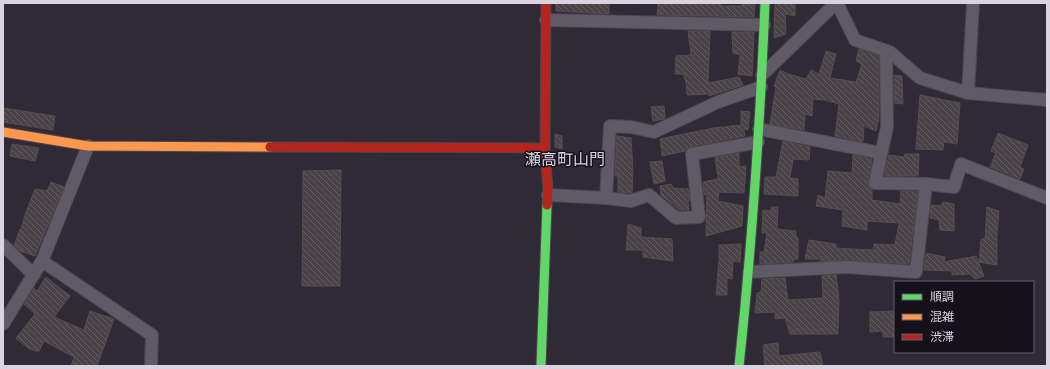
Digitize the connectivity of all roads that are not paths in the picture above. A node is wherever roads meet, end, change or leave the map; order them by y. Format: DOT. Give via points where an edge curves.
graph roads {
  1 [pos="546,3"];
  2 [pos="765,3"];
  3 [pos="836,3"];
  4 [pos="973,3"];
  5 [pos="546,20"];
  6 [pos="764,25"];
  7 [pos="886,51"];
  8 [pos="762,81"];
  9 [pos="968,92"];
  10 [pos="1047,100"];
  11 [pos="759,129"];
  12 [pos="3,132"];
  13 [pos="758,142"];
  14 [pos="88,146"];
  15 [pos="545,148"];
  16 [pos="881,153"];
  17 [pos="926,184"];
  18 [pos="548,195"];
  19 [pos="606,198"];
  20 [pos="1047,198"];
  21 [pos="3,245"];
  22 [pos="42,261"];
  23 [pos="750,272"];
  24 [pos="34,275"];
  25 [pos="3,324"];
  26 [pos="151,366"];
  27 [pos="541,366"];
  28 [pos="739,366"];
  1 -- 5 [label="street"];
  2 -- 6 [label="street"];
  3 -- 7 [label="street" via="855,40"];
  3 -- 8 [label="street"];
  4 -- 9 [label="street"];
  5 -- 6 [label="street"];
  5 -- 15 [label="street"];
  6 -- 8 [label="street"];
  7 -- 9 [label="street" via="920,78"];
  7 -- 16 [label="street" via="887,127"];
  8 -- 11 [label="street"];
  8 -- 19 [label="street" via="654,132 610,126"];
  9 -- 10 [label="street"];
  11 -- 13 [label="street"];
  11 -- 16 [label="street"];
  12 -- 14 [label="street"];
  13 -- 19 [label="street" via="692,154 699,217 676,218 649,194 631,202"];
  13 -- 23 [label="street"];
  14 -- 15 [label="street"];
  14 -- 22 [label="street"];
  15 -- 18 [label="street"];
  16 -- 17 [label="street" via="875,183"];
  17 -- 20 [label="street" via="954,187 961,164"];
  17 -- 23 [label="street" via="916,272 847,267"];
  18 -- 19 [label="street"];
  18 -- 27 [label="street"];
  21 -- 24 [label="street"];
  22 -- 24 [label="street"];
  22 -- 26 [label="street" via="152,336"];
  23 -- 28 [label="street"];
  24 -- 25 [label="street"];
}
